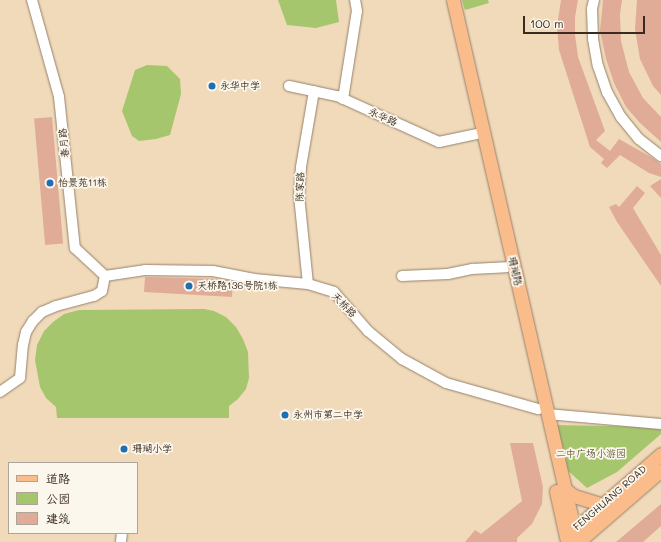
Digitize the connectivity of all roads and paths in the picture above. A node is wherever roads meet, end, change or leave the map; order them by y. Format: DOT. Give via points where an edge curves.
graph roads {
  1 [pos="32,0"];
  2 [pos="355,0"];
  3 [pos="445,0"];
  4 [pos="453,0"];
  5 [pos="594,0"];
  6 [pos="289,86"];
  7 [pos="314,91"];
  8 [pos="343,99"];
  9 [pos="476,134"];
  10 [pos="661,156"];
  11 [pos="506,266"];
  12 [pos="105,276"];
  13 [pos="402,276"];
  14 [pos="308,284"];
  15 [pos="0,392"];
  16 [pos="543,411"];
  17 [pos="661,424"];
  18 [pos="661,454"];
  19 [pos="661,470"];
  20 [pos="643,478"];
  21 [pos="565,489"];
  22 [pos="602,505"];
  23 [pos="570,539"];
  1 -- 12 [label="street, 春月路" via="58,97 75,248"];
  2 -- 8 [label="street" via="357,11"];
  3 -- 9 [label="main road, 珊瑚路"];
  4 -- 16 [label="main road, 珊瑚路"];
  5 -- 10 [label="street" via="593,39 598,66 607,92 621,117 639,139"];
  6 -- 7 [label="street, 永华路"];
  7 -- 8 [label="street, 永华路"];
  7 -- 14 [label="street, 陈家路" via="301,167 299,196"];
  8 -- 9 [label="street, 永华路" via="439,142"];
  9 -- 11 [label="main road, 珊瑚路"];
  11 -- 13 [label="street" via="448,274"];
  11 -- 16 [label="main road, 珊瑚路"];
  12 -- 14 [label="street, 天桥路" via="145,270 213,271 254,279"];
  12 -- 15 [label="street" via="102,291 94,296 49,309 33,321 26,332 23,345 20,378"];
  14 -- 16 [label="street, 天桥路" via="334,292 368,331 402,359 446,383"];
  16 -- 17 [label="street, 天桥路"];
  16 -- 21 [label="main road, 珊瑚路"];
  16 -- 23 [label="main road, 珊瑚路"];
  18 -- 20 [label="main road, FENGHUANG ROAD"];
  19 -- 20 [label="main road, FENGHUANG ROAD"];
  20 -- 22 [label="main road, FENGHUANG ROAD"];
  20 -- 23 [label="main road, FENGHUANG ROAD"];
  21 -- 22 [label="main road" via="574,496"];
  21 -- 23 [label="main road, 珊瑚路"];
  22 -- 23 [label="main road, FENGHUANG ROAD"];
}
